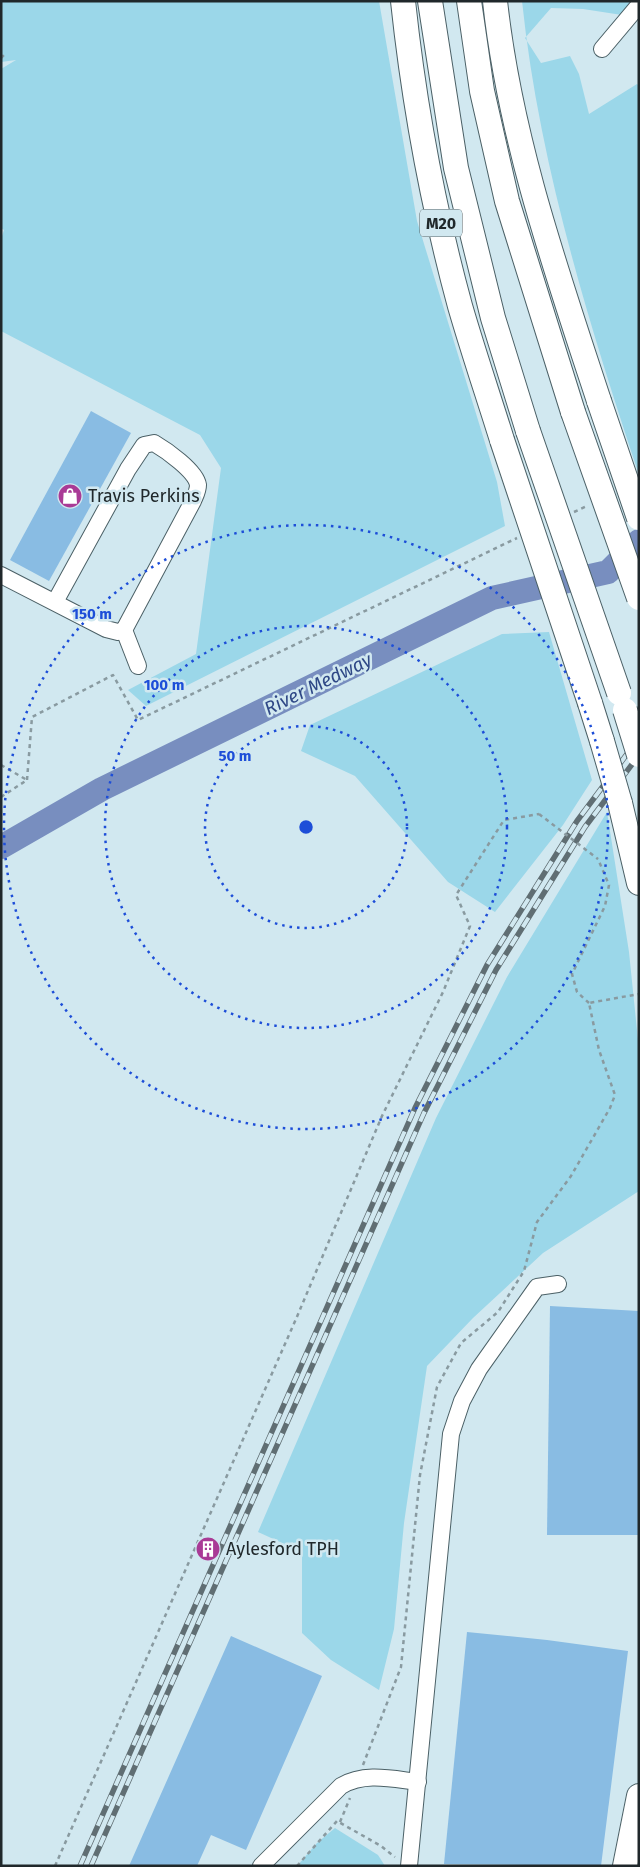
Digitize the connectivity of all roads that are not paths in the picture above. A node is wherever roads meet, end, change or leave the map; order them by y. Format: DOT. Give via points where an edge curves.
graph roads {
  1 [pos="403,1"];
  2 [pos="430,1"];
  3 [pos="469,1"];
  4 [pos="495,1"];
  5 [pos="639,5"];
  6 [pos="602,49"];
  7 [pos="639,518"];
  8 [pos="1,575"];
  9 [pos="639,598"];
  10 [pos="55,602"];
  11 [pos="124,630"];
  12 [pos="138,666"];
  13 [pos="639,755"];
  14 [pos="639,883"];
  15 [pos="558,1284"];
  16 [pos="418,1782"];
  17 [pos="639,1796"];
  18 [pos="261,1866"];
  19 [pos="409,1866"];
  20 [pos="625,1866"];
  1 -- 14 [label="highway, M20, bridge" via="416,102 460,307 602,740"];
  2 -- 13 [label="highway, M20, bridge" via="456,168 494,318 528,431"];
  3 -- 9 [label="highway, bridge" via="482,91 507,201 573,412"];
  4 -- 7 [label="highway, bridge" via="501,54 533,198"];
  5 -- 6 [label="lane"];
  8 -- 10 [label="lane"];
  10 -- 11 [label="lane" via="106,629"];
  10 -- 11 [label="lane" via="128,469 144,446 154,443 183,465 198,488"];
  11 -- 12 [label="lane"];
  15 -- 16 [label="lane" via="537,1287 479,1369 462,1401 451,1434"];
  16 -- 18 [label="lane" via="379,1778 349,1781"];
  16 -- 19 [label="lane"];
  17 -- 20 [label="highway"];
}
